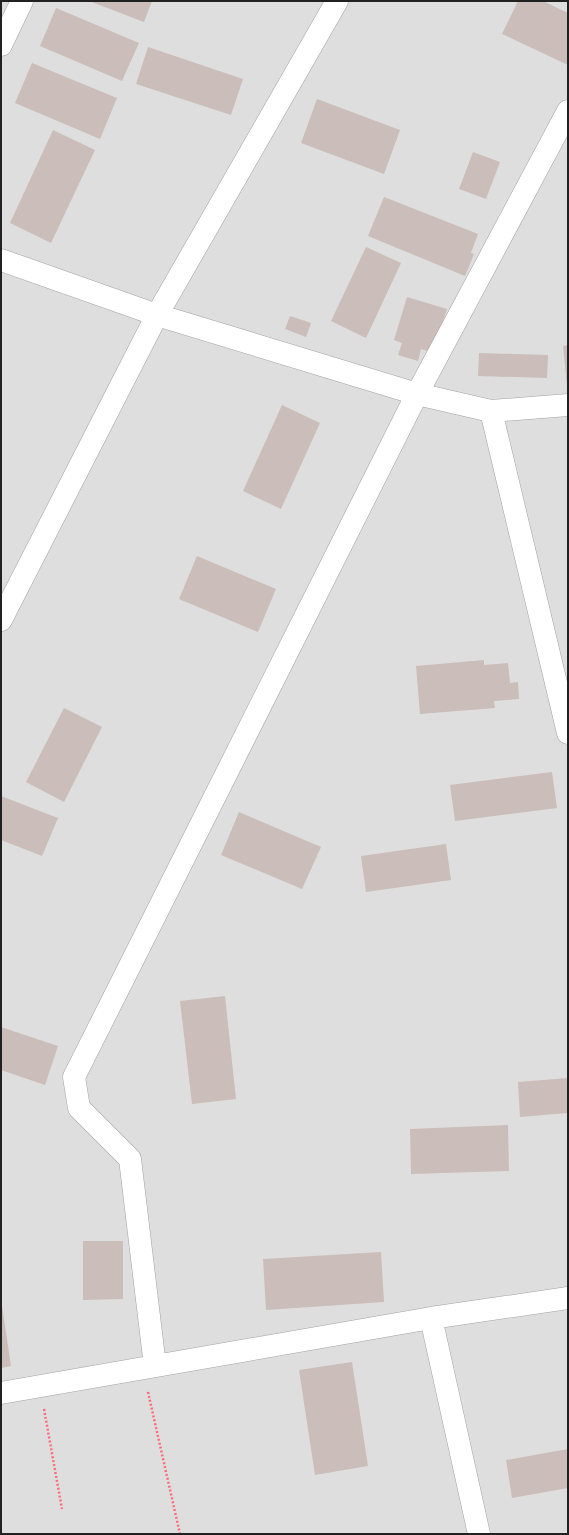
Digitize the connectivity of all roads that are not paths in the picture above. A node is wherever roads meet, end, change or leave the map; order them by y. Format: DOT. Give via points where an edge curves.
graph roads {
  1 [pos="22,1"];
  2 [pos="337,1"];
  3 [pos="1,45"];
  4 [pos="568,111"];
  5 [pos="1,260"];
  6 [pos="157,315"];
  7 [pos="417,394"];
  8 [pos="568,405"];
  9 [pos="491,412"];
  10 [pos="1,620"];
  11 [pos="568,733"];
  12 [pos="568,1298"];
  13 [pos="431,1318"];
  14 [pos="148,1367"];
  15 [pos="1,1393"];
  16 [pos="479,1534"];
  1 -- 3 [label="street"];
  2 -- 6 [label="street"];
  4 -- 7 [label="street"];
  5 -- 6 [label="street"];
  6 -- 7 [label="street"];
  6 -- 10 [label="street"];
  7 -- 9 [label="street"];
  7 -- 14 [label="street" via="74,1077 79,1108 130,1159"];
  8 -- 9 [label="street"];
  9 -- 11 [label="street"];
  12 -- 13 [label="street"];
  13 -- 14 [label="street"];
  13 -- 16 [label="street"];
  14 -- 15 [label="street"];
}
